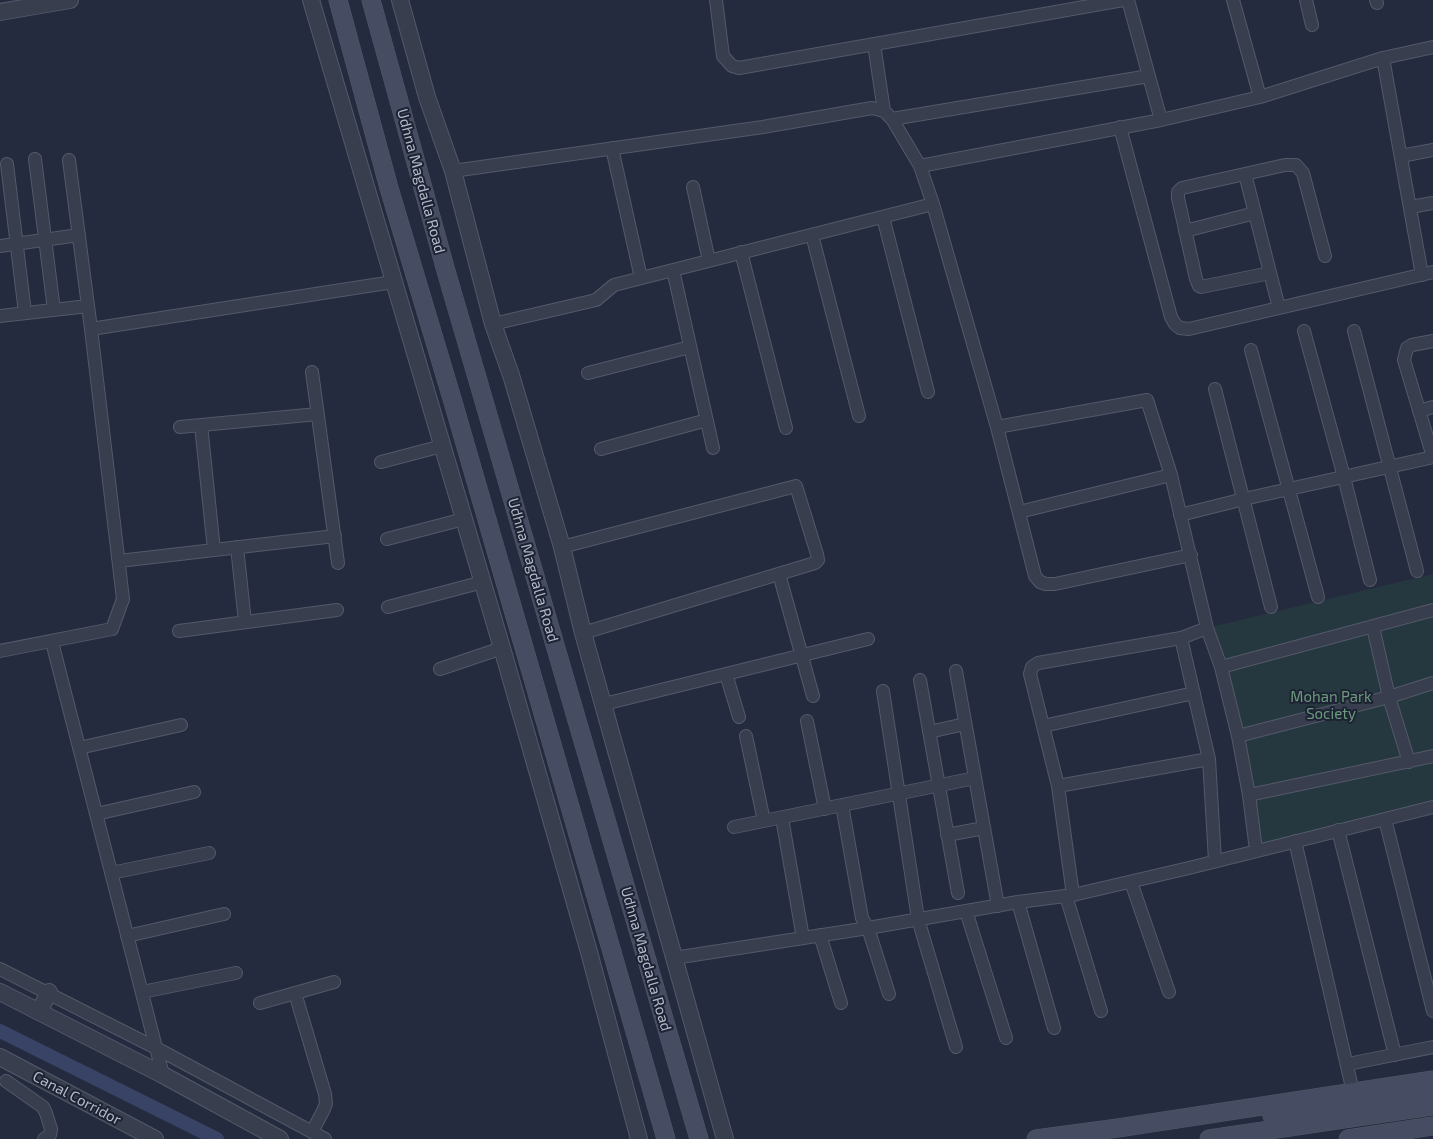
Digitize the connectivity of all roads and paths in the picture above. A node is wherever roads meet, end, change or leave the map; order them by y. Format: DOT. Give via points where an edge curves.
graph roads {
  1 [pos="70,0"];
  2 [pos="311,0"];
  3 [pos="338,0"];
  4 [pos="371,0"];
  5 [pos="400,0"];
  6 [pos="716,0"];
  7 [pos="1124,0"];
  8 [pos="1128,0"];
  9 [pos="1233,0"];
  10 [pos="1306,0"];
  11 [pos="0,12"];
  12 [pos="1312,25"];
  13 [pos="874,44"];
  14 [pos="1433,47"];
  15 [pos="1383,58"];
  16 [pos="1149,76"];
  17 [pos="1260,97"];
  18 [pos="888,115"];
  19 [pos="1161,120"];
  20 [pos="1120,127"];
  21 [pos="612,148"];
  22 [pos="1433,150"];
  23 [pos="1401,156"];
  24 [pos="35,159"];
  25 [pos="69,160"];
  26 [pos="7,164"];
  27 [pos="920,166"];
  28 [pos="453,171"];
  29 [pos="1245,174"];
  30 [pos="693,187"];
  31 [pos="1433,203"];
  32 [pos="933,204"];
  33 [pos="1411,207"];
  34 [pos="1255,213"];
  35 [pos="883,216"];
  36 [pos="1185,231"];
  37 [pos="79,235"];
  38 [pos="812,235"];
  39 [pos="45,240"];
  40 [pos="17,244"];
  41 [pos="0,246"];
  42 [pos="741,252"];
  43 [pos="1325,256"];
  44 [pos="709,261"];
  45 [pos="672,270"];
  46 [pos="1270,272"];
  47 [pos="1428,274"];
  48 [pos="641,278"];
  49 [pos="393,282"];
  50 [pos="88,306"];
  51 [pos="1279,308"];
  52 [pos="54,310"];
  53 [pos="0,313"];
  54 [pos="25,313"];
  55 [pos="493,324"];
  56 [pos="91,329"];
  57 [pos="1304,331"];
  58 [pos="1354,331"];
  59 [pos="1433,341"];
  60 [pos="690,347"];
  61 [pos="1251,350"];
  62 [pos="312,372"];
  63 [pos="588,372"];
  64 [pos="1215,389"];
  65 [pos="928,392"];
  66 [pos="1433,407"];
  67 [pos="1419,410"];
  68 [pos="318,414"];
  69 [pos="859,416"];
  70 [pos="707,420"];
  71 [pos="201,425"];
  72 [pos="180,427"];
  73 [pos="997,427"];
  74 [pos="786,428"];
  75 [pos="442,446"];
  76 [pos="713,448"];
  77 [pos="601,449"];
  78 [pos="1433,457"];
  79 [pos="381,462"];
  80 [pos="1390,467"];
  81 [pos="1171,475"];
  82 [pos="1344,477"];
  83 [pos="1290,489"];
  84 [pos="1244,499"];
  85 [pos="1019,512"];
  86 [pos="1180,516"];
  87 [pos="464,519"];
  88 [pos="335,536"];
  89 [pos="388,539"];
  90 [pos="237,547"];
  91 [pos="562,547"];
  92 [pos="214,550"];
  93 [pos="1191,555"];
  94 [pos="119,561"];
  95 [pos="338,563"];
  96 [pos="1417,571"];
  97 [pos="779,574"];
  98 [pos="1370,580"];
  99 [pos="483,582"];
  100 [pos="1318,597"];
  101 [pos="388,607"];
  102 [pos="1271,607"];
  103 [pos="337,610"];
  104 [pos="1433,610"];
  105 [pos="245,622"];
  106 [pos="1373,627"];
  107 [pos="1207,628"];
  108 [pos="179,631"];
  109 [pos="584,632"];
  110 [pos="1180,638"];
  111 [pos="868,639"];
  112 [pos="52,642"];
  113 [pos="502,648"];
  114 [pos="0,651"];
  115 [pos="802,655"];
  116 [pos="1221,667"];
  117 [pos="440,668"];
  118 [pos="956,671"];
  119 [pos="726,674"];
  120 [pos="920,680"];
  121 [pos="1433,683"];
  122 [pos="883,691"];
  123 [pos="1194,694"];
  124 [pos="813,696"];
  125 [pos="1389,697"];
  126 [pos="604,704"];
  127 [pos="739,717"];
  128 [pos="807,721"];
  129 [pos="965,724"];
  130 [pos="181,725"];
  131 [pos="1043,726"];
  132 [pos="929,732"];
  133 [pos="746,736"];
  134 [pos="1238,736"];
  135 [pos="79,748"];
  136 [pos="1433,756"];
  137 [pos="1209,759"];
  138 [pos="1409,762"];
  139 [pos="975,778"];
  140 [pos="938,786"];
  141 [pos="1058,786"];
  142 [pos="194,792"];
  143 [pos="899,794"];
  144 [pos="1249,796"];
  145 [pos="842,805"];
  146 [pos="1433,807"];
  147 [pos="825,809"];
  148 [pos="96,814"];
  149 [pos="782,818"];
  150 [pos="1385,819"];
  151 [pos="764,821"];
  152 [pos="734,827"];
  153 [pos="984,828"];
  154 [pos="1338,830"];
  155 [pos="947,835"];
  156 [pos="1295,841"];
  157 [pos="1256,850"];
  158 [pos="209,853"];
  159 [pos="1214,861"];
  160 [pos="111,873"];
  161 [pos="1131,882"];
  162 [pos="958,893"];
  163 [pos="1070,895"];
  164 [pos="1018,902"];
  165 [pos="998,906"];
  166 [pos="966,911"];
  167 [pos="224,914"];
  168 [pos="918,919"];
  169 [pos="868,928"];
  170 [pos="820,935"];
  171 [pos="127,936"];
  172 [pos="803,938"];
  173 [pos="674,958"];
  174 [pos="0,969"];
  175 [pos="236,974"];
  176 [pos="334,982"];
  177 [pos="0,992"];
  178 [pos="49,992"];
  179 [pos="142,992"];
  180 [pos="1169,992"];
  181 [pos="295,993"];
  182 [pos="889,994"];
  183 [pos="260,1003"];
  184 [pos="841,1003"];
  185 [pos="1101,1011"];
  186 [pos="1433,1011"];
  187 [pos="39,1012"];
  188 [pos="1054,1028"];
  189 [pos="1006,1038"];
  190 [pos="956,1047"];
  191 [pos="1433,1047"];
  192 [pos="156,1048"];
  193 [pos="1395,1055"];
  194 [pos="0,1057"];
  195 [pos="1348,1064"];
  196 [pos="31,1073"];
  197 [pos="163,1075"];
  198 [pos="1433,1080"];
  199 [pos="3,1082"];
  200 [pos="1354,1092"];
  201 [pos="1433,1092"];
  202 [pos="1433,1106"];
  203 [pos="1433,1126"];
  204 [pos="312,1132"];
  205 [pos="44,1139"];
  206 [pos="155,1139"];
  207 [pos="280,1139"];
  208 [pos="325,1139"];
  209 [pos="639,1139"];
  210 [pos="666,1139"];
  211 [pos="699,1139"];
  212 [pos="725,1139"];
  213 [pos="1036,1139"];
  214 [pos="1098,1139"];
  215 [pos="1210,1139"];
  216 [pos="1348,1139"];
  1 -- 11 [label="street"];
  2 -- 49 [label="street"];
  3 -- 210 [label="main road, Udhna Magdalla Road" via="389,188"];
  4 -- 211 [label="main road, Udhna Magdalla Road" via="480,389"];
  5 -- 28 [label="street" via="427,97"];
  6 -- 13 [label="street" via="723,56 738,68"];
  7 -- 13 [label="street"];
  8 -- 16 [label="street"];
  9 -- 17 [label="street"];
  10 -- 12 [label="street"];
  13 -- 18 [label="street"];
  14 -- 15 [label="street"];
  15 -- 17 [label="street"];
  15 -- 23 [label="street"];
  16 -- 18 [label="street"];
  16 -- 19 [label="street"];
  17 -- 19 [label="street"];
  18 -- 21 [label="street" via="872,108"];
  18 -- 27 [label="street"];
  19 -- 20 [label="street"];
  20 -- 27 [label="street"];
  20 -- 51 [label="street" via="1174,324 1189,329"];
  21 -- 28 [label="street"];
  21 -- 48 [label="street"];
  22 -- 23 [label="street"];
  23 -- 33 [label="street"];
  24 -- 39 [label="street"];
  25 -- 37 [label="street"];
  26 -- 40 [label="street"];
  27 -- 32 [label="street"];
  28 -- 55 [label="street"];
  29 -- 34 [label="street"];
  29 -- 36 [label="street" via="1182,188 1178,198"];
  29 -- 43 [label="street" via="1285,165 1300,168"];
  30 -- 44 [label="street"];
  31 -- 33 [label="street"];
  32 -- 35 [label="street"];
  32 -- 73 [label="street"];
  33 -- 47 [label="street"];
  34 -- 36 [label="street"];
  34 -- 46 [label="street"];
  35 -- 38 [label="street"];
  35 -- 65 [label="street"];
  36 -- 46 [label="street" via="1201,287"];
  37 -- 39 [label="street"];
  37 -- 50 [label="street"];
  38 -- 42 [label="street"];
  38 -- 69 [label="street"];
  39 -- 40 [label="street"];
  39 -- 52 [label="street"];
  40 -- 41 [label="street"];
  40 -- 54 [label="street"];
  42 -- 44 [label="street"];
  42 -- 74 [label="street"];
  44 -- 45 [label="street"];
  45 -- 48 [label="street"];
  45 -- 60 [label="street"];
  46 -- 51 [label="street"];
  47 -- 51 [label="street"];
  48 -- 55 [label="street" via="614,284 596,300"];
  49 -- 56 [label="street"];
  49 -- 75 [label="street"];
  50 -- 52 [label="street"];
  50 -- 56 [label="street"];
  52 -- 54 [label="street"];
  53 -- 54 [label="street"];
  55 -- 91 [label="street"];
  56 -- 94 [label="street"];
  57 -- 82 [label="street"];
  58 -- 80 [label="street"];
  59 -- 67 [label="street" via="1412,345 1405,353 1404,360"];
  60 -- 63 [label="street"];
  60 -- 70 [label="street"];
  61 -- 83 [label="street"];
  62 -- 68 [label="street"];
  64 -- 84 [label="street"];
  66 -- 67 [label="street"];
  67 -- 78 [label="street"];
  68 -- 71 [label="street"];
  68 -- 88 [label="street"];
  70 -- 76 [label="street"];
  70 -- 77 [label="street"];
  71 -- 72 [label="street"];
  71 -- 92 [label="street"];
  73 -- 81 [label="street" via="1147,400"];
  73 -- 85 [label="street"];
  75 -- 79 [label="street"];
  75 -- 87 [label="street"];
  78 -- 80 [label="street"];
  80 -- 82 [label="street"];
  80 -- 96 [label="street"];
  81 -- 85 [label="street"];
  81 -- 86 [label="street"];
  82 -- 83 [label="street"];
  82 -- 98 [label="street"];
  83 -- 84 [label="street"];
  83 -- 100 [label="street"];
  84 -- 86 [label="street"];
  84 -- 102 [label="street"];
  85 -- 93 [label="street" via="1035,576 1046,584"];
  86 -- 93 [label="street"];
  87 -- 89 [label="street"];
  87 -- 99 [label="street"];
  88 -- 90 [label="street"];
  88 -- 95 [label="street"];
  90 -- 92 [label="street"];
  90 -- 105 [label="street"];
  91 -- 97 [label="street" via="796,486 818,560"];
  91 -- 109 [label="street"];
  92 -- 94 [label="street"];
  93 -- 107 [label="street"];
  94 -- 112 [label="street" via="123,599 112,629"];
  97 -- 109 [label="street"];
  97 -- 115 [label="street"];
  99 -- 101 [label="street"];
  99 -- 113 [label="street"];
  103 -- 105 [label="street"];
  104 -- 106 [label="street"];
  105 -- 108 [label="street"];
  106 -- 116 [label="street"];
  106 -- 125 [label="street"];
  107 -- 110 [label="street"];
  107 -- 116 [label="street"];
  109 -- 126 [label="street"];
  110 -- 123 [label="street"];
  110 -- 131 [label="street" via="1034,664 1030,674"];
  111 -- 115 [label="street"];
  112 -- 114 [label="street"];
  112 -- 135 [label="street"];
  113 -- 117 [label="street"];
  113 -- 209 [label="street"];
  115 -- 119 [label="street"];
  115 -- 124 [label="street"];
  116 -- 134 [label="street"];
  118 -- 129 [label="street"];
  119 -- 126 [label="street"];
  119 -- 127 [label="street"];
  120 -- 132 [label="street"];
  121 -- 125 [label="street"];
  122 -- 143 [label="street"];
  123 -- 131 [label="street"];
  123 -- 137 [label="street"];
  125 -- 134 [label="street"];
  125 -- 138 [label="street"];
  126 -- 173 [label="street"];
  128 -- 147 [label="street"];
  129 -- 132 [label="street"];
  129 -- 139 [label="street"];
  130 -- 135 [label="street"];
  131 -- 141 [label="street"];
  132 -- 140 [label="street"];
  133 -- 151 [label="street"];
  134 -- 144 [label="street"];
  135 -- 148 [label="street"];
  136 -- 138 [label="street"];
  137 -- 141 [label="street"];
  137 -- 159 [label="street"];
  138 -- 144 [label="street"];
  139 -- 140 [label="street"];
  139 -- 153 [label="street"];
  140 -- 143 [label="street"];
  140 -- 155 [label="street"];
  141 -- 163 [label="street"];
  142 -- 148 [label="street"];
  143 -- 145 [label="street"];
  143 -- 168 [label="street"];
  144 -- 157 [label="street"];
  145 -- 147 [label="street"];
  145 -- 169 [label="street" via="862,918"];
  146 -- 150 [label="street"];
  147 -- 149 [label="street"];
  148 -- 160 [label="street"];
  149 -- 151 [label="street"];
  149 -- 172 [label="street"];
  150 -- 154 [label="street"];
  150 -- 186 [label="street"];
  151 -- 152 [label="street"];
  153 -- 155 [label="street"];
  153 -- 165 [label="street"];
  154 -- 156 [label="street"];
  154 -- 193 [label="street"];
  155 -- 162 [label="street"];
  156 -- 157 [label="street"];
  156 -- 195 [label="street"];
  157 -- 159 [label="street"];
  158 -- 160 [label="street"];
  159 -- 161 [label="street"];
  160 -- 171 [label="street"];
  161 -- 163 [label="street"];
  161 -- 180 [label="street"];
  163 -- 164 [label="street"];
  163 -- 185 [label="street"];
  164 -- 165 [label="street"];
  164 -- 188 [label="street"];
  165 -- 166 [label="street"];
  166 -- 168 [label="street"];
  166 -- 189 [label="street"];
  167 -- 171 [label="street"];
  168 -- 169 [label="street"];
  168 -- 190 [label="street"];
  169 -- 170 [label="street"];
  169 -- 182 [label="street"];
  170 -- 172 [label="street"];
  170 -- 184 [label="street"];
  171 -- 179 [label="street"];
  172 -- 173 [label="street"];
  173 -- 212 [label="street"];
  174 -- 178 [label="street"];
  175 -- 179 [label="street"];
  176 -- 181 [label="street"];
  177 -- 187 [label="street"];
  178 -- 187 [label="street"];
  178 -- 192 [label="street"];
  179 -- 192 [label="street"];
  181 -- 183 [label="street"];
  181 -- 204 [label="street" via="325,1094 324,1111"];
  187 -- 197 [label="street"];
  191 -- 193 [label="street"];
  192 -- 197 [label="street"];
  192 -- 204 [label="street"];
  193 -- 195 [label="street"];
  194 -- 196 [label="street, Canal Corridor"];
  195 -- 200 [label="street"];
  196 -- 199 [label="street"];
  196 -- 206 [label="street, Canal Corridor"];
  197 -- 207 [label="street"];
  198 -- 200 [label="main road"];
  199 -- 205 [label="street" via="43,1107 51,1130"];
  200 -- 213 [label="main road"];
  201 -- 214 [label="main road"];
  202 -- 215 [label="main road"];
  203 -- 216 [label="main road"];
  204 -- 208 [label="street"];
}
